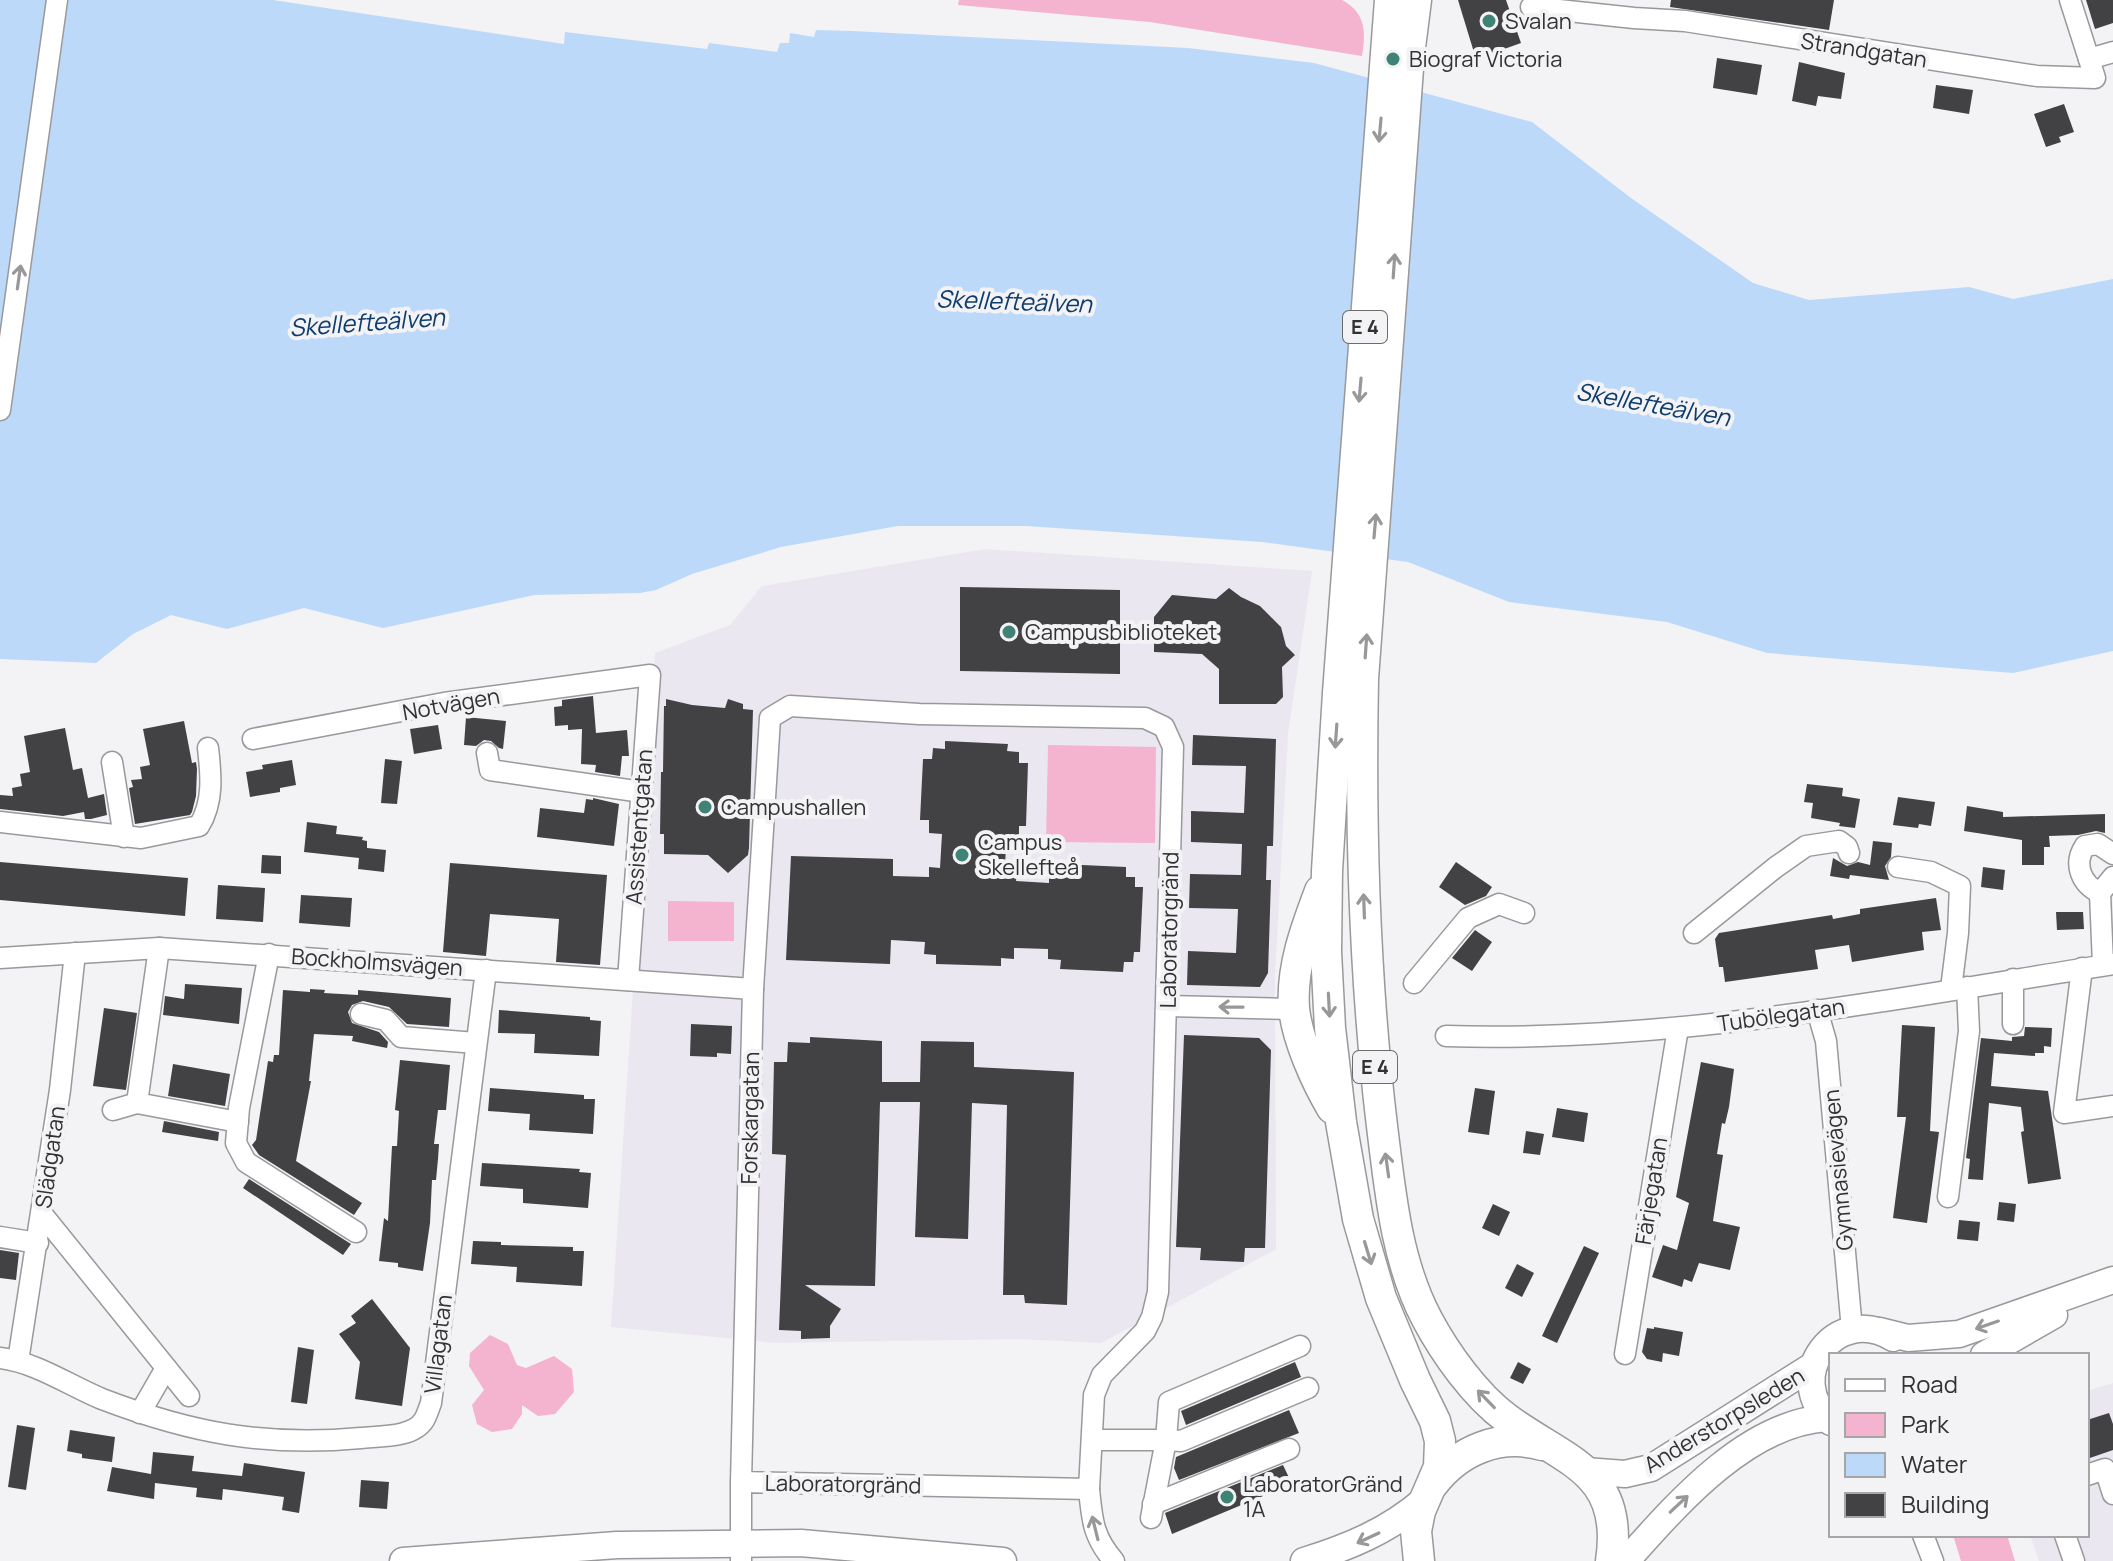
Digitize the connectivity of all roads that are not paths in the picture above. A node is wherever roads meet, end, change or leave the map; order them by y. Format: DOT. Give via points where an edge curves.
graph roads {
  1 [pos="57,0"];
  2 [pos="1390,0"];
  3 [pos="1416,0"];
  4 [pos="2070,0"];
  5 [pos="1531,7"];
  6 [pos="1637,12"];
  7 [pos="2113,52"];
  8 [pos="1398,54"];
  9 [pos="2092,69"];
  10 [pos="0,410"];
  11 [pos="1357,603"];
  12 [pos="650,675"];
  13 [pos="790,706"];
  14 [pos="253,739"];
  15 [pos="208,748"];
  16 [pos="487,753"];
  17 [pos="112,762"];
  18 [pos="642,792"];
  19 [pos="0,822"];
  20 [pos="124,837"];
  21 [pos="1849,853"];
  22 [pos="2113,854"];
  23 [pos="1898,867"];
  24 [pos="1327,871"];
  25 [pos="2107,885"];
  26 [pos="1524,913"];
  27 [pos="1694,933"];
  28 [pos="159,948"];
  29 [pos="75,953"];
  30 [pos="269,954"];
  31 [pos="0,958"];
  32 [pos="2099,966"];
  33 [pos="486,970"];
  34 [pos="2013,979"];
  35 [pos="628,980"];
  36 [pos="1414,983"];
  37 [pos="1959,988"];
  38 [pos="753,989"];
  39 [pos="1168,1006"];
  40 [pos="1294,1009"];
  41 [pos="1817,1010"];
  42 [pos="361,1014"];
  43 [pos="2013,1024"];
  44 [pos="1678,1028"];
  45 [pos="1446,1036"];
  46 [pos="476,1043"];
  47 [pos="137,1103"];
  48 [pos="2113,1106"];
  49 [pos="113,1110"];
  50 [pos="238,1122"];
  51 [pos="1341,1122"];
  52 [pos="1948,1197"];
  53 [pos="42,1214"];
  54 [pos="356,1232"];
  55 [pos="0,1237"];
  56 [pos="38,1243"];
  57 [pos="2113,1281"];
  58 [pos="1852,1330"];
  59 [pos="1880,1331"];
  60 [pos="1300,1346"];
  61 [pos="1907,1353"];
  62 [pos="1987,1353"];
  63 [pos="1625,1354"];
  64 [pos="9,1360"];
  65 [pos="1814,1365"];
  66 [pos="166,1368"];
  67 [pos="1308,1388"];
  68 [pos="189,1396"];
  69 [pos="140,1413"];
  70 [pos="1829,1420"];
  71 [pos="1092,1440"];
  72 [pos="1166,1440"];
  73 [pos="1289,1449"];
  74 [pos="1579,1465"];
  75 [pos="2089,1474"];
  76 [pos="741,1482"];
  77 [pos="1089,1489"];
  78 [pos="2113,1494"];
  79 [pos="1426,1496"];
  80 [pos="1924,1537"];
  81 [pos="2066,1537"];
  82 [pos="741,1552"];
  83 [pos="403,1561"];
  84 [pos="1003,1561"];
  85 [pos="1114,1561"];
  86 [pos="1304,1561"];
  87 [pos="1419,1561"];
  88 [pos="1611,1561"];
  89 [pos="1626,1561"];
  90 [pos="1933,1561"];
  91 [pos="2074,1561"];
  10 -- 1 [label="street, one-way"];
  2 -- 8 [label="highway, E 4"];
  3 -- 8 [label="highway, E 4"];
  4 -- 9 [label="street"];
  5 -- 6 [label="street, Strandgatan"];
  6 -- 9 [label="street, Strandgatan" via="2037,76"];
  7 -- 9 [label="street, Strandgatan"];
  8 -- 11 [label="highway, E 4"];
  11 -- 24 [label="highway, E 4, one-way"];
  74 -- 11 [label="highway, E 4, one-way" via="1504,1417 1472,1384 1425,1316 1403,1256 1372,1043"];
  12 -- 14 [label="street, Notvägen" via="444,703"];
  12 -- 18 [label="street, Assistentgatan"];
  13 -- 38 [label="street, Forskargatan" via="770,718"];
  13 -- 39 [label="street, Laboratorgränd" via="1145,718 1164,727 1173,747"];
  15 -- 20 [label="street" via="211,781 207,814 199,826"];
  16 -- 18 [label="street" via="490,770"];
  17 -- 20 [label="street"];
  18 -- 35 [label="street, Assistentgatan"];
  19 -- 20 [label="street"];
  21 -- 27 [label="street" via="1839,841 1806,846"];
  22 -- 25 [label="street" via="2098,844 2085,846 2080,853 2079,869 2090,888"];
  23 -- 37 [label="street" via="1931,872 1960,886"];
  24 -- 40 [label="highway" via="1306,926"];
  24 -- 51 [label="highway, E 4, one-way" via="1330,1028"];
  25 -- 32 [label="street"];
  26 -- 36 [label="street" via="1499,904 1468,918"];
  28 -- 29 [label="street, Bockholmsvägen"];
  28 -- 30 [label="street, Bockholmsvägen"];
  28 -- 47 [label="street"];
  29 -- 31 [label="street, Bockholmsvägen"];
  29 -- 53 [label="street, Slädgatan"];
  30 -- 33 [label="street, Bockholmsvägen"];
  30 -- 50 [label="street"];
  32 -- 34 [label="street, Tubölegatan"];
  32 -- 48 [label="street" via="2064,1113"];
  33 -- 35 [label="street, Bockholmsvägen"];
  33 -- 46 [label="street, Villagatan"];
  34 -- 37 [label="street, Tubölegatan"];
  34 -- 43 [label="street"];
  35 -- 38 [label="street, Bockholmsvägen"];
  37 -- 41 [label="street, Tubölegatan"];
  37 -- 52 [label="street" via="1969,1031"];
  38 -- 76 [label="street, Forskargatan"];
  40 -- 39 [label="street, one-way"];
  39 -- 71 [label="street, Laboratorgränd" via="1158,1292 1145,1331 1102,1375 1094,1395"];
  40 -- 51 [label="highway" via="1318,1085"];
  41 -- 44 [label="street, Tubölegatan"];
  41 -- 58 [label="street, Gymnasievägen" via="1826,1041"];
  42 -- 46 [label="street" via="386,1020 401,1037"];
  44 -- 45 [label="street, Tubölegatan"];
  44 -- 63 [label="street, Färjegatan"];
  46 -- 69 [label="street, Villagatan" via="425,1420 404,1433 306,1441 217,1434"];
  47 -- 49 [label="street"];
  47 -- 50 [label="street"];
  50 -- 54 [label="street" via="236,1143 246,1162"];
  51 -- 79 [label="highway, E 4, one-way" via="1358,1219 1381,1298 1440,1441 1439,1467"];
  53 -- 56 [label="street, Slädgatan"];
  53 -- 66 [label="street"];
  55 -- 56 [label="street"];
  56 -- 64 [label="street, Slädgatan"];
  57 -- 59 [label="main road, one-way" via="1959,1334 1908,1338"];
  57 -- 62 [label="main road"];
  58 -- 59 [label="main road"];
  58 -- 65 [label="main road, Anderstorpsleden" via="1828,1343"];
  59 -- 61 [label="main road"];
  60 -- 72 [label="street" via="1169,1402"];
  64 -- 69 [label="street, Villagatan"];
  65 -- 70 [label="main road" via="1812,1390"];
  65 -- 74 [label="main road, Anderstorpsleden" via="1651,1468 1625,1474"];
  66 -- 68 [label="street"];
  66 -- 69 [label="street"];
  67 -- 72 [label="street" via="1181,1441"];
  89 -- 70 [label="main road, Anderstorpsleden, one-way" via="1725,1463 1788,1425"];
  71 -- 72 [label="street"];
  71 -- 77 [label="street, Laboratorgränd"];
  72 -- 73 [label="street" via="1152,1511"];
  74 -- 79 [label="highway" via="1533,1442 1498,1442 1459,1458"];
  74 -- 88 [label="highway" via="1609,1512"];
  75 -- 78 [label="street" via="2105,1469"];
  76 -- 77 [label="street, Laboratorgränd"];
  76 -- 82 [label="street, Forskargatan"];
  85 -- 77 [label="street, Laboratorgränd, one-way" via="1093,1528"];
  79 -- 86 [label="main road, one-way" via="1376,1534"];
  79 -- 87 [label="highway" via="1416,1531"];
  80 -- 90 [label="street"];
  81 -- 91 [label="street"];
  82 -- 83 [label="main road" via="617,1545"];
  82 -- 84 [label="main road" via="801,1543"];
}
